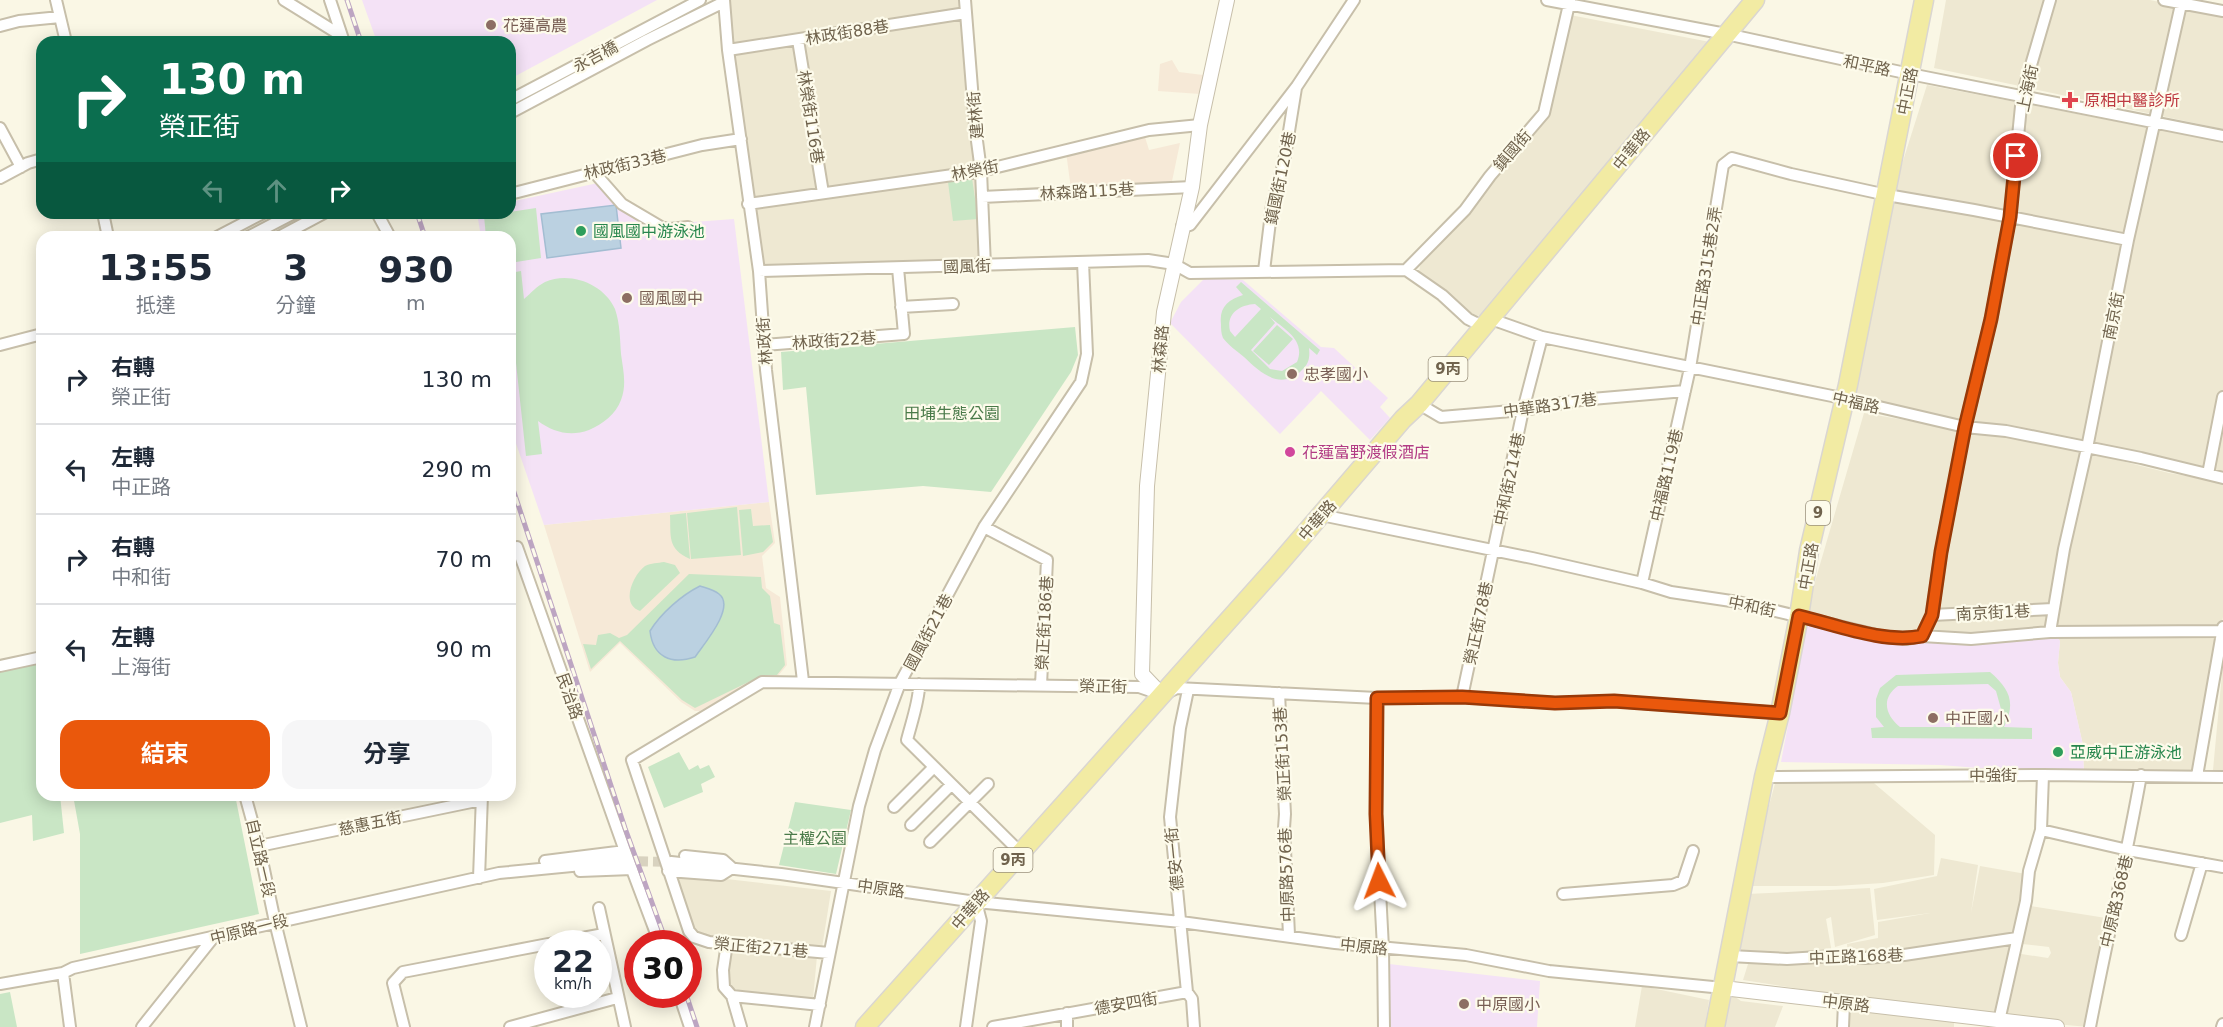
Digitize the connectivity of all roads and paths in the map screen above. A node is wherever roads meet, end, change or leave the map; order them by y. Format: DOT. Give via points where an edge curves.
graph roads {
  1 [pos="56,0"];
  2 [pos="284,0"];
  3 [pos="330,0"];
  4 [pos="700,0"];
  5 [pos="965,0"];
  6 [pos="1227,0"];
  7 [pos="1354,0"];
  8 [pos="1547,0"];
  9 [pos="1755,0"];
  10 [pos="1924,0"];
  11 [pos="2050,0"];
  12 [pos="2164,0"];
  13 [pos="724,1"];
  14 [pos="1570,2"];
  15 [pos="2181,2"];
  16 [pos="2223,11"];
  17 [pos="966,13"];
  18 [pos="60,16"];
  19 [pos="0,26"];
  20 [pos="1726,34"];
  21 [pos="65,36"];
  22 [pos="338,36"];
  23 [pos="342,36"];
  24 [pos="798,40"];
  25 [pos="728,50"];
  26 [pos="1910,74"];
  27 [pos="1297,86"];
  28 [pos="2022,96"];
  29 [pos="516,97"];
  30 [pos="516,110"];
  31 [pos="2155,123"];
  32 [pos="1200,126"];
  33 [pos="0,128"];
  34 [pos="2223,136"];
  35 [pos="741,138"];
  36 [pos="36,161"];
  37 [pos="21,167"];
  38 [pos="593,171"];
  39 [pos="981,171"];
  40 [pos="0,178"];
  41 [pos="1192,187"];
  42 [pos="516,192"];
  43 [pos="823,193"];
  44 [pos="1887,195"];
  45 [pos="982,197"];
  46 [pos="748,204"];
  47 [pos="2010,217"];
  48 [pos="252,219"];
  49 [pos="282,219"];
  50 [pos="313,219"];
  51 [pos="1182,226"];
  52 [pos="688,227"];
  53 [pos="228,231"];
  54 [pos="260,231"];
  55 [pos="290,231"];
  56 [pos="2128,240"];
  57 [pos="1083,262"];
  58 [pos="1174,264"];
  59 [pos="985,266"];
  60 [pos="898,268"];
  61 [pos="759,270"];
  62 [pos="1406,270"];
  63 [pos="1263,271"];
  64 [pos="953,303"];
  65 [pos="901,307"];
  66 [pos="1487,323"];
  67 [pos="36,336"];
  68 [pos="1542,337"];
  69 [pos="0,345"];
  70 [pos="764,345"];
  71 [pos="1690,368"];
  72 [pos="1684,391"];
  73 [pos="2223,396"];
  74 [pos="1845,399"];
  75 [pos="1419,404"];
  76 [pos="1523,410"];
  77 [pos="1965,427"];
  78 [pos="2087,448"];
  79 [pos="2208,474"];
  80 [pos="2223,478"];
  81 [pos="1321,515"];
  82 [pos="984,526"];
  83 [pos="516,547"];
  84 [pos="1493,550"];
  85 [pos="1642,583"];
  86 [pos="2053,609"];
  87 [pos="1932,615"];
  88 [pos="1799,616"];
  89 [pos="2223,629"];
  90 [pos="2050,632"];
  91 [pos="1922,636"];
  92 [pos="36,658"];
  93 [pos="0,666"];
  94 [pos="803,681"];
  95 [pos="900,683"];
  96 [pos="919,684"];
  97 [pos="1041,685"];
  98 [pos="1188,690"];
  99 [pos="1279,693"];
  100 [pos="1162,695"];
  101 [pos="1462,697"];
  102 [pos="1377,698"];
  103 [pos="1780,713"];
  104 [pos="934,767"];
  105 [pos="2043,775"];
  106 [pos="2141,775"];
  107 [pos="2197,776"];
  108 [pos="1764,777"];
  109 [pos="2223,777"];
  110 [pos="988,784"];
  111 [pos="951,785"];
  112 [pos="247,801"];
  113 [pos="467,801"];
  114 [pos="481,801"];
  115 [pos="969,803"];
  116 [pos="894,807"];
  117 [pos="1285,814"];
  118 [pos="911,825"];
  119 [pos="2041,830"];
  120 [pos="930,842"];
  121 [pos="259,846"];
  122 [pos="2128,850"];
  123 [pos="1693,851"];
  124 [pos="1020,852"];
  125 [pos="627,860"];
  126 [pos="667,862"];
  127 [pos="2202,863"];
  128 [pos="2223,867"];
  129 [pos="479,878"];
  130 [pos="844,882"];
  131 [pos="1563,894"];
  132 [pos="976,902"];
  133 [pos="600,908"];
  134 [pos="274,922"];
  135 [pos="1180,922"];
  136 [pos="603,930"];
  137 [pos="654,930"];
  138 [pos="1289,935"];
  139 [pos="2181,935"];
  140 [pos="213,938"];
  141 [pos="2017,938"];
  142 [pos="727,943"];
  143 [pos="534,947"];
  144 [pos="1383,948"];
  145 [pos="829,953"];
  146 [pos="1730,956"];
  147 [pos="63,973"];
  148 [pos="612,973"];
  149 [pos="0,984"];
  150 [pos="1723,988"];
  151 [pos="1187,992"];
  152 [pos="732,996"];
  153 [pos="617,998"];
  154 [pos="1844,1003"];
  155 [pos="820,1005"];
  156 [pos="684,1008"];
  157 [pos="1067,1013"];
  158 [pos="1999,1021"];
  159 [pos="518,1026"];
  160 [pos="70,1027"];
  161 [pos="142,1027"];
  162 [pos="301,1027"];
  163 [pos="404,1027"];
  164 [pos="625,1027"];
  165 [pos="690,1027"];
  166 [pos="741,1027"];
  167 [pos="815,1027"];
  168 [pos="865,1027"];
  169 [pos="966,1027"];
  170 [pos="993,1027"];
  171 [pos="1068,1027"];
  172 [pos="1194,1027"];
  173 [pos="1384,1027"];
  174 [pos="1715,1027"];
  175 [pos="1843,1027"];
  176 [pos="2057,1027"];
  177 [pos="2090,1027"];
  1 -- 18 [label="street"];
  2 -- 22 [label="street"];
  3 -- 23 [label="street"];
  4 -- 29 [label="street, 永吉橋"];
  5 -- 17 [label="street, 建林街"];
  6 -- 32 [label="street, 林森路"];
  7 -- 27 [label="street"];
  8 -- 14 [label="street, 和平路"];
  9 -- 20 [label="main road, 中華路 / 9丙"];
  10 -- 26 [label="main road, 中正路 / 9"];
  11 -- 28 [label="street, 上海街"];
  12 -- 15 [label="street"];
  13 -- 25 [label="street, 林政街"];
  13 -- 30 [label="street"];
  14 -- 20 [label="street, 和平路"];
  14 -- 62 [label="street, 鎮國街" via="1544,113 1466,210"];
  15 -- 16 [label="street"];
  15 -- 31 [label="street, 南京街"];
  17 -- 24 [label="street, 林政街88巷"];
  17 -- 39 [label="street, 建林街"];
  18 -- 19 [label="street"];
  18 -- 21 [label="street"];
  20 -- 26 [label="street, 和平路"];
  20 -- 66 [label="main road, 中華路 / 9丙"];
  24 -- 25 [label="street, 林政街88巷"];
  24 -- 43 [label="street, 林榮街116巷"];
  25 -- 35 [label="street, 林政街"];
  26 -- 28 [label="street, 和平路"];
  26 -- 44 [label="main road, 中正路 / 9"];
  27 -- 51 [label="street" via="1190,225"];
  27 -- 63 [label="street, 鎮國街120巷" via="1272,205"];
  28 -- 31 [label="street, 和平路"];
  28 -- 47 [label="street, 上海街"];
  31 -- 34 [label="street, 和平路"];
  31 -- 56 [label="street, 南京街"];
  32 -- 39 [label="street, 林榮街" via="1149,130"];
  32 -- 41 [label="street, 林森路"];
  33 -- 37 [label="street"];
  35 -- 38 [label="street, 林政街33巷"];
  35 -- 46 [label="street, 林政街"];
  36 -- 37 [label="street"];
  37 -- 40 [label="street"];
  38 -- 42 [label="street, 林政街33巷"];
  38 -- 52 [label="street" via="622,204 661,227"];
  39 -- 43 [label="street, 林榮街"];
  39 -- 45 [label="street, 建林街"];
  41 -- 45 [label="street, 林森路115巷"];
  41 -- 51 [label="street, 林森路"];
  43 -- 46 [label="street, 林榮街"];
  44 -- 47 [label="street"];
  44 -- 71 [label="street, 中正路315巷2弄" via="1740,159 1732,158 1723,165"];
  44 -- 74 [label="main road, 中正路 / 9"];
  45 -- 59 [label="street, 建林街"];
  46 -- 61 [label="street, 林政街"];
  47 -- 56 [label="street"];
  47 -- 77 [label="street, 上海街"];
  48 -- 53 [label="street"];
  49 -- 54 [label="street"];
  50 -- 55 [label="street"];
  51 -- 58 [label="street, 林森路"];
  56 -- 78 [label="street, 南京街"];
  57 -- 58 [label="street, 國風街" via="1148,260"];
  57 -- 59 [label="street, 國風街"];
  57 -- 82 [label="street, 國風街21巷" via="1087,354 1081,382"];
  58 -- 63 [label="street" via="1190,273"];
  58 -- 100 [label="street, 林森路" via="1164,312 1148,486 1142,674"];
  59 -- 60 [label="street, 國風街"];
  60 -- 61 [label="street, 國風街"];
  60 -- 65 [label="street"];
  61 -- 70 [label="street, 林政街"];
  62 -- 63 [label="street"];
  62 -- 66 [label="street" via="1468,319"];
  64 -- 65 [label="street"];
  65 -- 70 [label="street, 林政街22巷" via="903,334"];
  66 -- 68 [label="street, 中福路"];
  66 -- 75 [label="main road, 中華路 / 9丙"];
  67 -- 69 [label="street"];
  68 -- 71 [label="street, 中福路"];
  68 -- 76 [label="street, 中和街214巷"];
  70 -- 94 [label="street, 林政街"];
  71 -- 72 [label="street, 中福路119巷"];
  71 -- 74 [label="street, 中福路"];
  72 -- 76 [label="street, 中華路317巷" via="1580,400"];
  72 -- 85 [label="street, 中福路119巷"];
  73 -- 79 [label="street"];
  74 -- 77 [label="street, 中福路"];
  74 -- 88 [label="main road, 中正路 / 9" via="1809,551"];
  75 -- 76 [label="street, 中華路317巷" via="1441,417"];
  75 -- 81 [label="main road, 中華路 / 9丙"];
  76 -- 84 [label="street, 中和街214巷"];
  77 -- 78 [label="street, 中福路" via="2006,431"];
  77 -- 87 [label="street, 上海街"];
  78 -- 79 [label="street, 中福路"];
  78 -- 86 [label="street, 南京街"];
  79 -- 80 [label="street, 中福路"];
  81 -- 84 [label="street, 中和街"];
  81 -- 100 [label="main road, 中華路 / 9丙"];
  82 -- 95 [label="street, 國風街21巷"];
  82 -- 97 [label="street, 榮正街186巷" via="1047,560"];
  83 -- 125 [label="street, 民治路"];
  84 -- 85 [label="street, 中和街"];
  84 -- 101 [label="street, 榮正街78巷"];
  85 -- 88 [label="street, 中和街"];
  86 -- 87 [label="street, 南京街1巷"];
  86 -- 90 [label="street, 南京街"];
  87 -- 91 [label="street, 上海街"];
  88 -- 91 [label="street, 中和街" via="1885,637"];
  88 -- 103 [label="main road, 中正路 / 9"];
  89 -- 90 [label="street, 中和街"];
  89 -- 107 [label="street"];
  90 -- 91 [label="street, 中和街" via="1971,639"];
  92 -- 93 [label="street"];
  94 -- 95 [label="street, 榮正街"];
  94 -- 126 [label="street, 榮正街" via="762,682 632,760"];
  95 -- 96 [label="street, 榮正街"];
  95 -- 130 [label="street, 國風街21巷" via="862,795"];
  96 -- 97 [label="street, 榮正街"];
  96 -- 104 [label="street" via="920,695 907,740"];
  97 -- 100 [label="street, 榮正街" via="1139,687"];
  98 -- 99 [label="street, 榮正街"];
  98 -- 100 [label="street, 榮正街" via="1178,688"];
  98 -- 135 [label="street, 德安一街" via="1170,817"];
  99 -- 102 [label="street, 榮正街"];
  99 -- 117 [label="street, 榮正街153巷"];
  100 -- 124 [label="main road, 中華路 / 9丙"];
  101 -- 102 [label="street, 榮正街"];
  101 -- 103 [label="street, 榮正街" via="1555,703 1614,701"];
  102 -- 144 [label="street" via="1376,814"];
  103 -- 108 [label="main road, 中正路 / 9"];
  104 -- 111 [label="street"];
  104 -- 116 [label="street"];
  105 -- 106 [label="street, 中強街"];
  105 -- 108 [label="street, 中強街"];
  105 -- 119 [label="street"];
  106 -- 107 [label="street, 中強街"];
  106 -- 122 [label="street, 中原路368巷"];
  107 -- 109 [label="street, 中強街"];
  108 -- 146 [label="main road, 中正路 / 9"];
  110 -- 115 [label="street"];
  111 -- 115 [label="street"];
  111 -- 118 [label="street"];
  112 -- 121 [label="street, 自立路一段"];
  113 -- 121 [label="street, 慈惠五街"];
  114 -- 129 [label="street"];
  115 -- 120 [label="street"];
  115 -- 124 [label="street"];
  117 -- 138 [label="street, 中原路576巷"];
  119 -- 122 [label="street"];
  119 -- 141 [label="street"];
  121 -- 134 [label="street, 自立路一段"];
  122 -- 127 [label="street"];
  122 -- 177 [label="street, 中原路368巷"];
  123 -- 131 [label="street" via="1683,881 1673,885"];
  124 -- 132 [label="main road, 中華路 / 9丙"];
  125 -- 129 [label="street, 中原路一段"];
  125 -- 137 [label="street"];
  126 -- 130 [label="street, 中原路"];
  126 -- 142 [label="street, 榮正街271巷" via="689,931 701,940"];
  127 -- 128 [label="street"];
  127 -- 139 [label="street"];
  129 -- 134 [label="street, 中原路一段"];
  130 -- 132 [label="street, 中原路"];
  130 -- 145 [label="street, 國風街21巷"];
  132 -- 135 [label="street, 中原路"];
  132 -- 168 [label="main road, 中華路 / 9丙"];
  132 -- 169 [label="street" via="981,921"];
  133 -- 136 [label="street"];
  134 -- 140 [label="street, 中原路一段"];
  134 -- 162 [label="street, 自立路一段"];
  135 -- 138 [label="street, 中原路"];
  135 -- 151 [label="street, 德安一街"];
  138 -- 144 [label="street, 中原路"];
  140 -- 147 [label="street, 中原路一段"];
  140 -- 161 [label="street"];
  141 -- 146 [label="street, 中正路168巷" via="1856,959"];
  141 -- 158 [label="street"];
  142 -- 145 [label="street, 榮正街271巷"];
  142 -- 152 [label="street" via="724,987"];
  143 -- 163 [label="street" via="404,972 393,983"];
  144 -- 150 [label="street, 中原路" via="1466,956 1549,971"];
  144 -- 173 [label="street"];
  145 -- 155 [label="street, 國風街21巷"];
  146 -- 150 [label="main road, 中正路 / 9"];
  147 -- 149 [label="street, 中原路一段"];
  147 -- 160 [label="street"];
  148 -- 153 [label="street"];
  150 -- 154 [label="street, 中原路"];
  150 -- 174 [label="main road, 中正路 / 9"];
  151 -- 157 [label="street, 德安四街"];
  151 -- 172 [label="street, 德安一街" via="1192,999"];
  152 -- 155 [label="street"];
  152 -- 166 [label="street"];
  153 -- 159 [label="street"];
  153 -- 164 [label="street"];
  154 -- 158 [label="street, 中原路"];
  154 -- 175 [label="street"];
  155 -- 167 [label="street, 國風街21巷"];
  156 -- 165 [label="street"];
  157 -- 170 [label="street, 德安四街"];
  157 -- 171 [label="street"];
  158 -- 176 [label="street, 中原路"];
}
